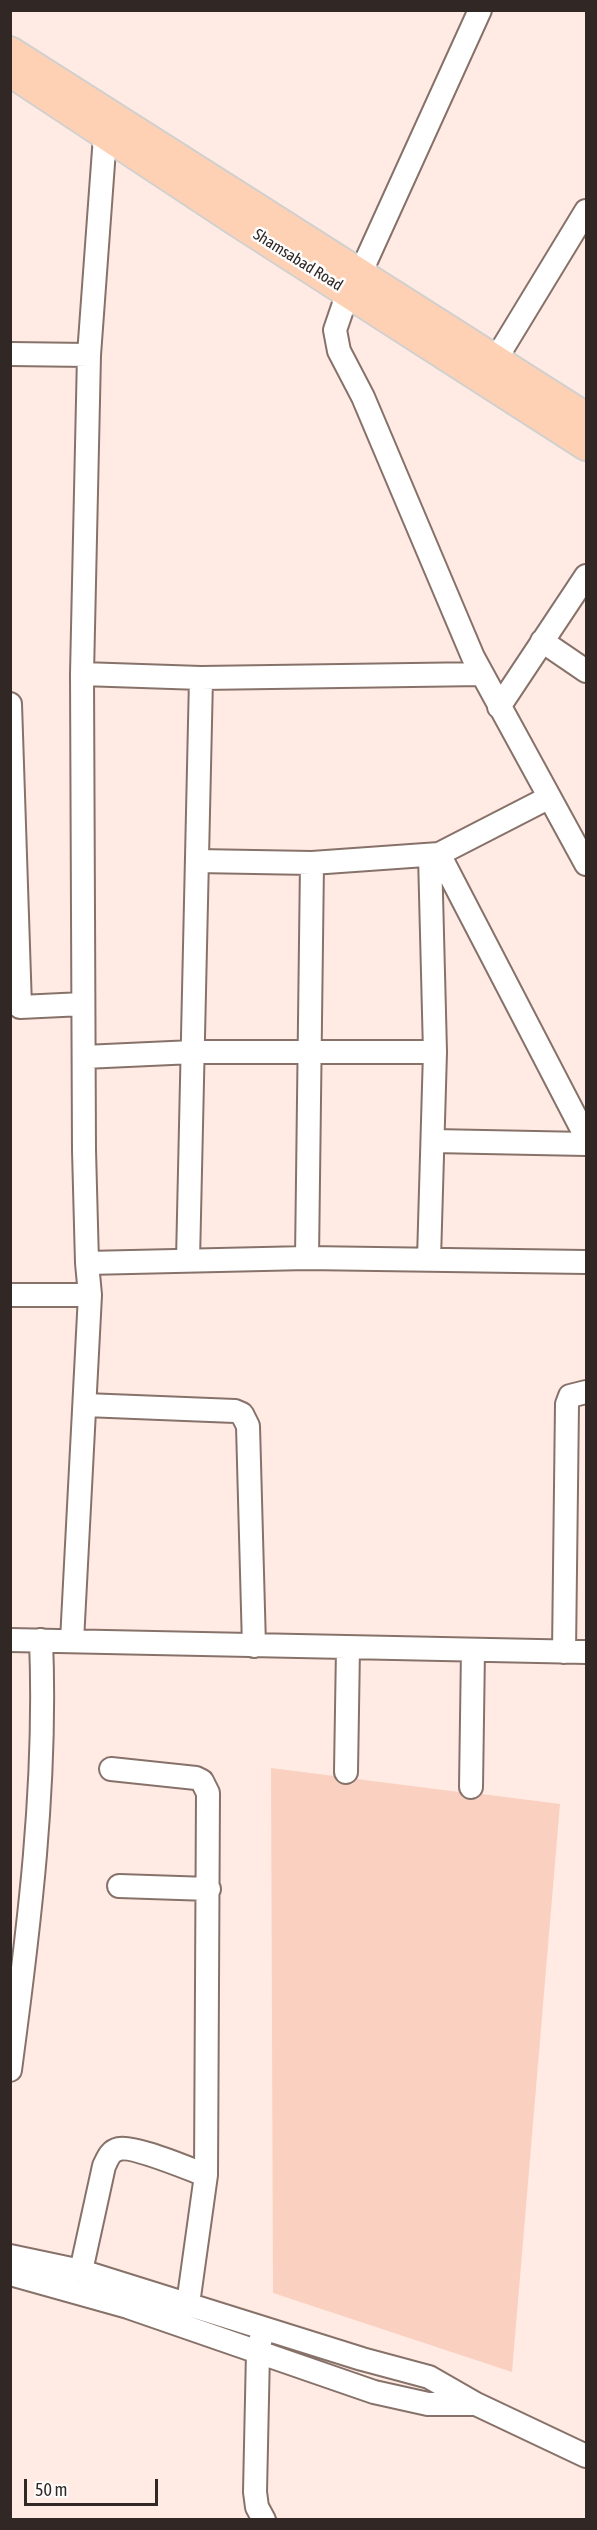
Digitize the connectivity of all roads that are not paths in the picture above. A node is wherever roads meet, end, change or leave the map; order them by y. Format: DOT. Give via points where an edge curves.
graph roads {
  1 [pos="480,10"];
  2 [pos="11,69"];
  3 [pos="105,136"];
  4 [pos="586,211"];
  5 [pos="354,283"];
  6 [pos="10,354"];
  7 [pos="89,355"];
  8 [pos="496,359"];
  9 [pos="586,417"];
  10 [pos="586,446"];
  11 [pos="586,576"];
  12 [pos="542,641"];
  13 [pos="586,671"];
  14 [pos="82,674"];
  15 [pos="482,674"];
  16 [pos="201,678"];
  17 [pos="10,704"];
  18 [pos="499,707"];
  19 [pos="548,798"];
  20 [pos="435,855"];
  21 [pos="196,861"];
  22 [pos="312,863"];
  23 [pos="586,864"];
  24 [pos="83,1004"];
  25 [pos="15,1007"];
  26 [pos="194,1052"];
  27 [pos="435,1052"];
  28 [pos="310,1053"];
  29 [pos="84,1057"];
  30 [pos="586,1137"];
  31 [pos="433,1141"];
  32 [pos="586,1144"];
  33 [pos="307,1258"];
  34 [pos="429,1259"];
  35 [pos="188,1260"];
  36 [pos="586,1262"];
  37 [pos="87,1263"];
  38 [pos="10,1295"];
  39 [pos="90,1295"];
  40 [pos="586,1392"];
  41 [pos="85,1405"];
  42 [pos="577,1525"];
  43 [pos="10,1640"];
  44 [pos="41,1640"];
  45 [pos="72,1641"];
  46 [pos="254,1646"];
  47 [pos="348,1648"];
  48 [pos="473,1650"];
  49 [pos="564,1652"];
  50 [pos="586,1652"];
  51 [pos="111,1769"];
  52 [pos="346,1772"];
  53 [pos="471,1787"];
  54 [pos="119,1886"];
  55 [pos="209,1889"];
  56 [pos="10,2070"];
  57 [pos="206,2175"];
  58 [pos="10,2256"];
  59 [pos="81,2271"];
  60 [pos="10,2274"];
  61 [pos="188,2304"];
  62 [pos="264,2328"];
  63 [pos="258,2352"];
  64 [pos="476,2404"];
  65 [pos="586,2456"];
  66 [pos="259,2515"];
  1 -- 5 [label="street"];
  2 -- 3 [label="main road, Shamsabad Road"];
  2 -- 5 [label="main road, Shamsabad Road"];
  3 -- 5 [label="main road, Shamsabad Road"];
  3 -- 7 [label="street"];
  4 -- 8 [label="street"];
  5 -- 8 [label="main road, Shamsabad Road"];
  5 -- 10 [label="main road, Shamsabad Road"];
  5 -- 15 [label="street" via="338,319 336,341"];
  6 -- 7 [label="street"];
  7 -- 14 [label="street"];
  8 -- 9 [label="main road, Shamsabad Road"];
  11 -- 12 [label="street"];
  12 -- 13 [label="street"];
  12 -- 18 [label="street"];
  14 -- 16 [label="street"];
  14 -- 24 [label="street"];
  15 -- 16 [label="street"];
  15 -- 18 [label="street"];
  16 -- 21 [label="street"];
  17 -- 25 [label="street"];
  18 -- 19 [label="street"];
  19 -- 20 [label="street"];
  19 -- 23 [label="street"];
  20 -- 22 [label="street"];
  20 -- 27 [label="street"];
  20 -- 30 [label="street"];
  21 -- 22 [label="street"];
  21 -- 26 [label="street"];
  22 -- 28 [label="street"];
  24 -- 25 [label="street"];
  24 -- 29 [label="street"];
  26 -- 28 [label="street"];
  26 -- 29 [label="street"];
  26 -- 35 [label="street"];
  27 -- 28 [label="street"];
  27 -- 31 [label="street"];
  28 -- 33 [label="street"];
  29 -- 37 [label="street"];
  31 -- 32 [label="street"];
  31 -- 34 [label="street"];
  33 -- 34 [label="street"];
  33 -- 35 [label="street"];
  34 -- 36 [label="street"];
  35 -- 37 [label="street"];
  37 -- 39 [label="street"];
  38 -- 39 [label="street"];
  39 -- 41 [label="street"];
  40 -- 42 [label="street" via="570,1396 567,1404"];
  41 -- 45 [label="street"];
  41 -- 46 [label="street" via="236,1411 245,1418"];
  42 -- 49 [label="street"];
  43 -- 44 [label="street"];
  44 -- 45 [label="street"];
  44 -- 56 [label="street" via="38,1800 28,1933"];
  45 -- 46 [label="street"];
  46 -- 47 [label="street"];
  47 -- 48 [label="street"];
  47 -- 52 [label="street"];
  48 -- 49 [label="street"];
  48 -- 53 [label="street"];
  49 -- 50 [label="street"];
  51 -- 55 [label="street" via="202,1780 208,1793"];
  54 -- 55 [label="street"];
  55 -- 57 [label="street"];
  57 -- 59 [label="street" via="133,2149 116,2149 109,2154"];
  57 -- 61 [label="street"];
  58 -- 59 [label="street"];
  59 -- 61 [label="street"];
  60 -- 63 [label="street" via="128,2307"];
  61 -- 62 [label="street"];
  62 -- 63 [label="street"];
  62 -- 64 [label="street" via="429,2377"];
  63 -- 64 [label="street" via="374,2392 428,2404"];
  63 -- 66 [label="street" via="255,2492"];
  64 -- 65 [label="street"];
}
